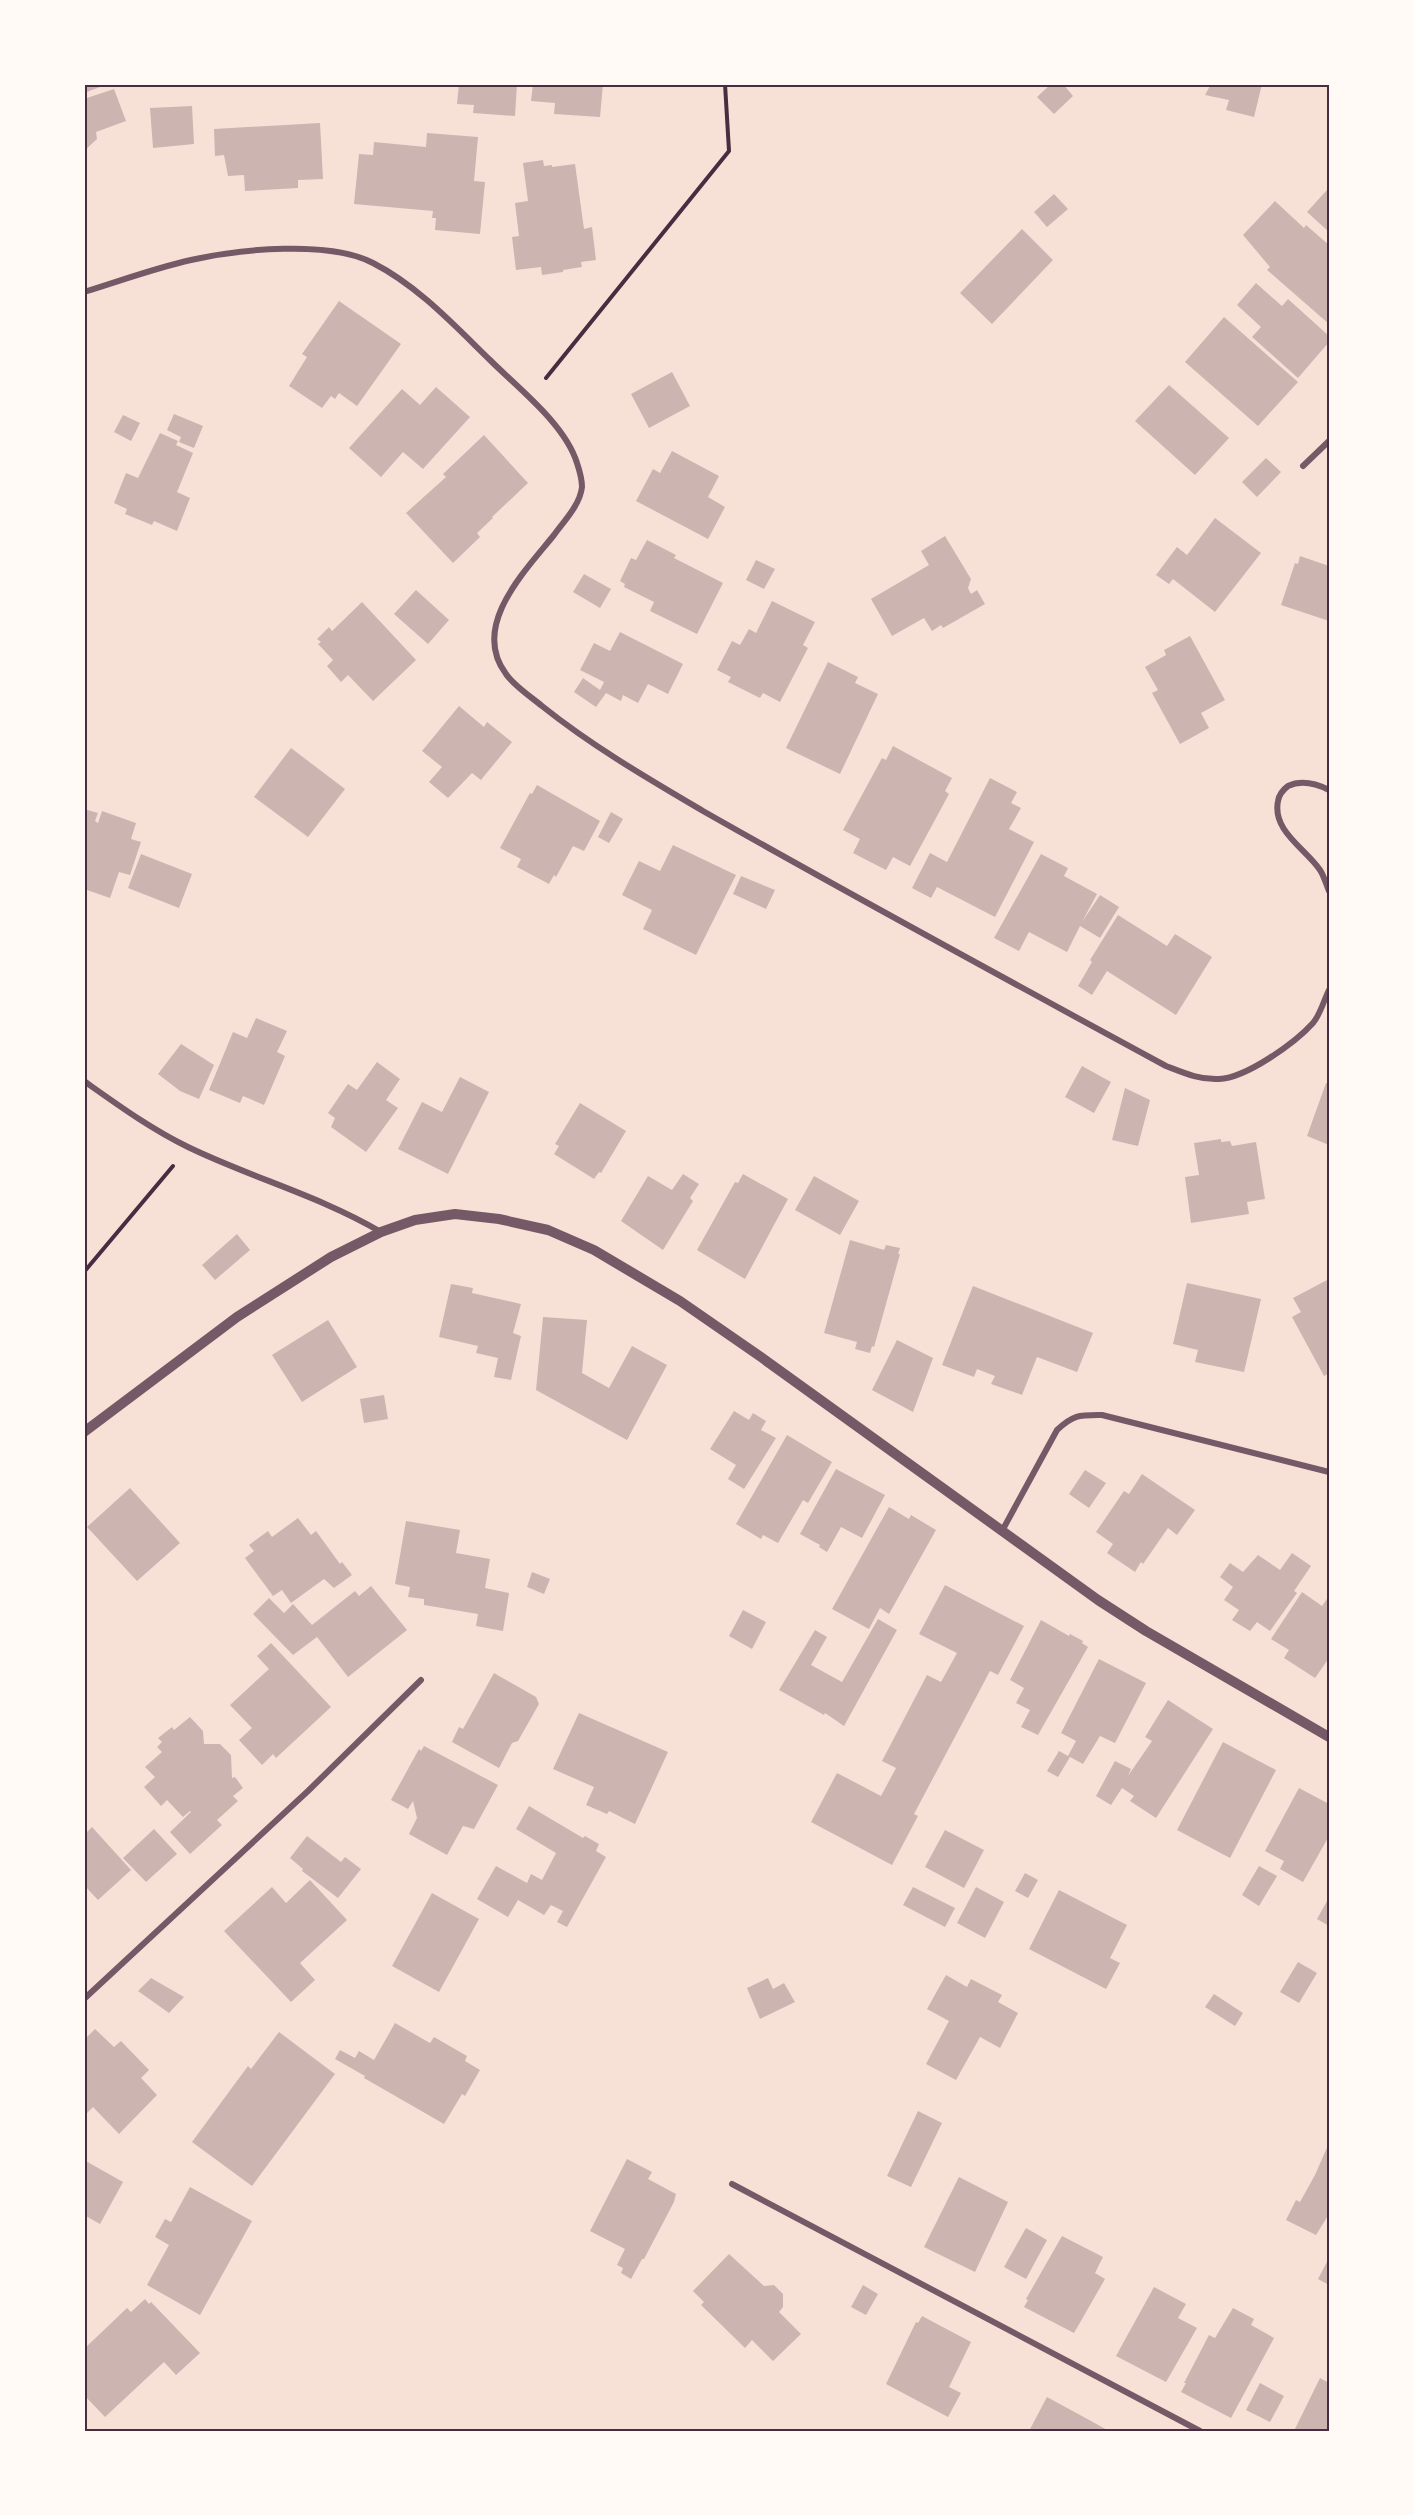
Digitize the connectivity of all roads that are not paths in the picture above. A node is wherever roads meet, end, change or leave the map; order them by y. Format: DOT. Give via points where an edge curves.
graph roads {
  1 [pos="84,292"];
  2 [pos="1329,441"];
  3 [pos="1303,466"];
  4 [pos="1329,790"];
  5 [pos="1329,891"];
  6 [pos="1329,990"];
  7 [pos="84,1081"];
  8 [pos="381,1232"];
  9 [pos="84,1432"];
  10 [pos="1329,1472"];
  11 [pos="1002,1531"];
  12 [pos="421,1680"];
  13 [pos="1329,1737"];
  14 [pos="84,1999"];
  15 [pos="732,2184"];
  16 [pos="1200,2431"];
  1 -- 6 [label="street" via="195,259 295,249 334,250 369,261 402,280 449,320 557,427 576,459 582,486 572,512 503,604 494,651 506,675 572,730 628,768 812,873 1166,1066 1197,1078 1221,1079 1266,1060 1314,1022"];
  2 -- 3 [label="street"];
  4 -- 5 [label="street" via="1303,783 1287,787 1278,797 1276,810 1282,827 1320,870"];
  7 -- 8 [label="street" via="144,1124 189,1148 347,1212"];
  8 -- 9 [label="street" via="331,1257 256,1305"];
  8 -- 11 [label="street" via="415,1220 454,1214 548,1230 594,1250 752,1350"];
  10 -- 11 [label="street" via="1102,1414 1071,1417 1057,1430"];
  11 -- 13 [label="street" via="1146,1631"];
  12 -- 14 [label="street"];
  15 -- 16 [label="street"];
}
